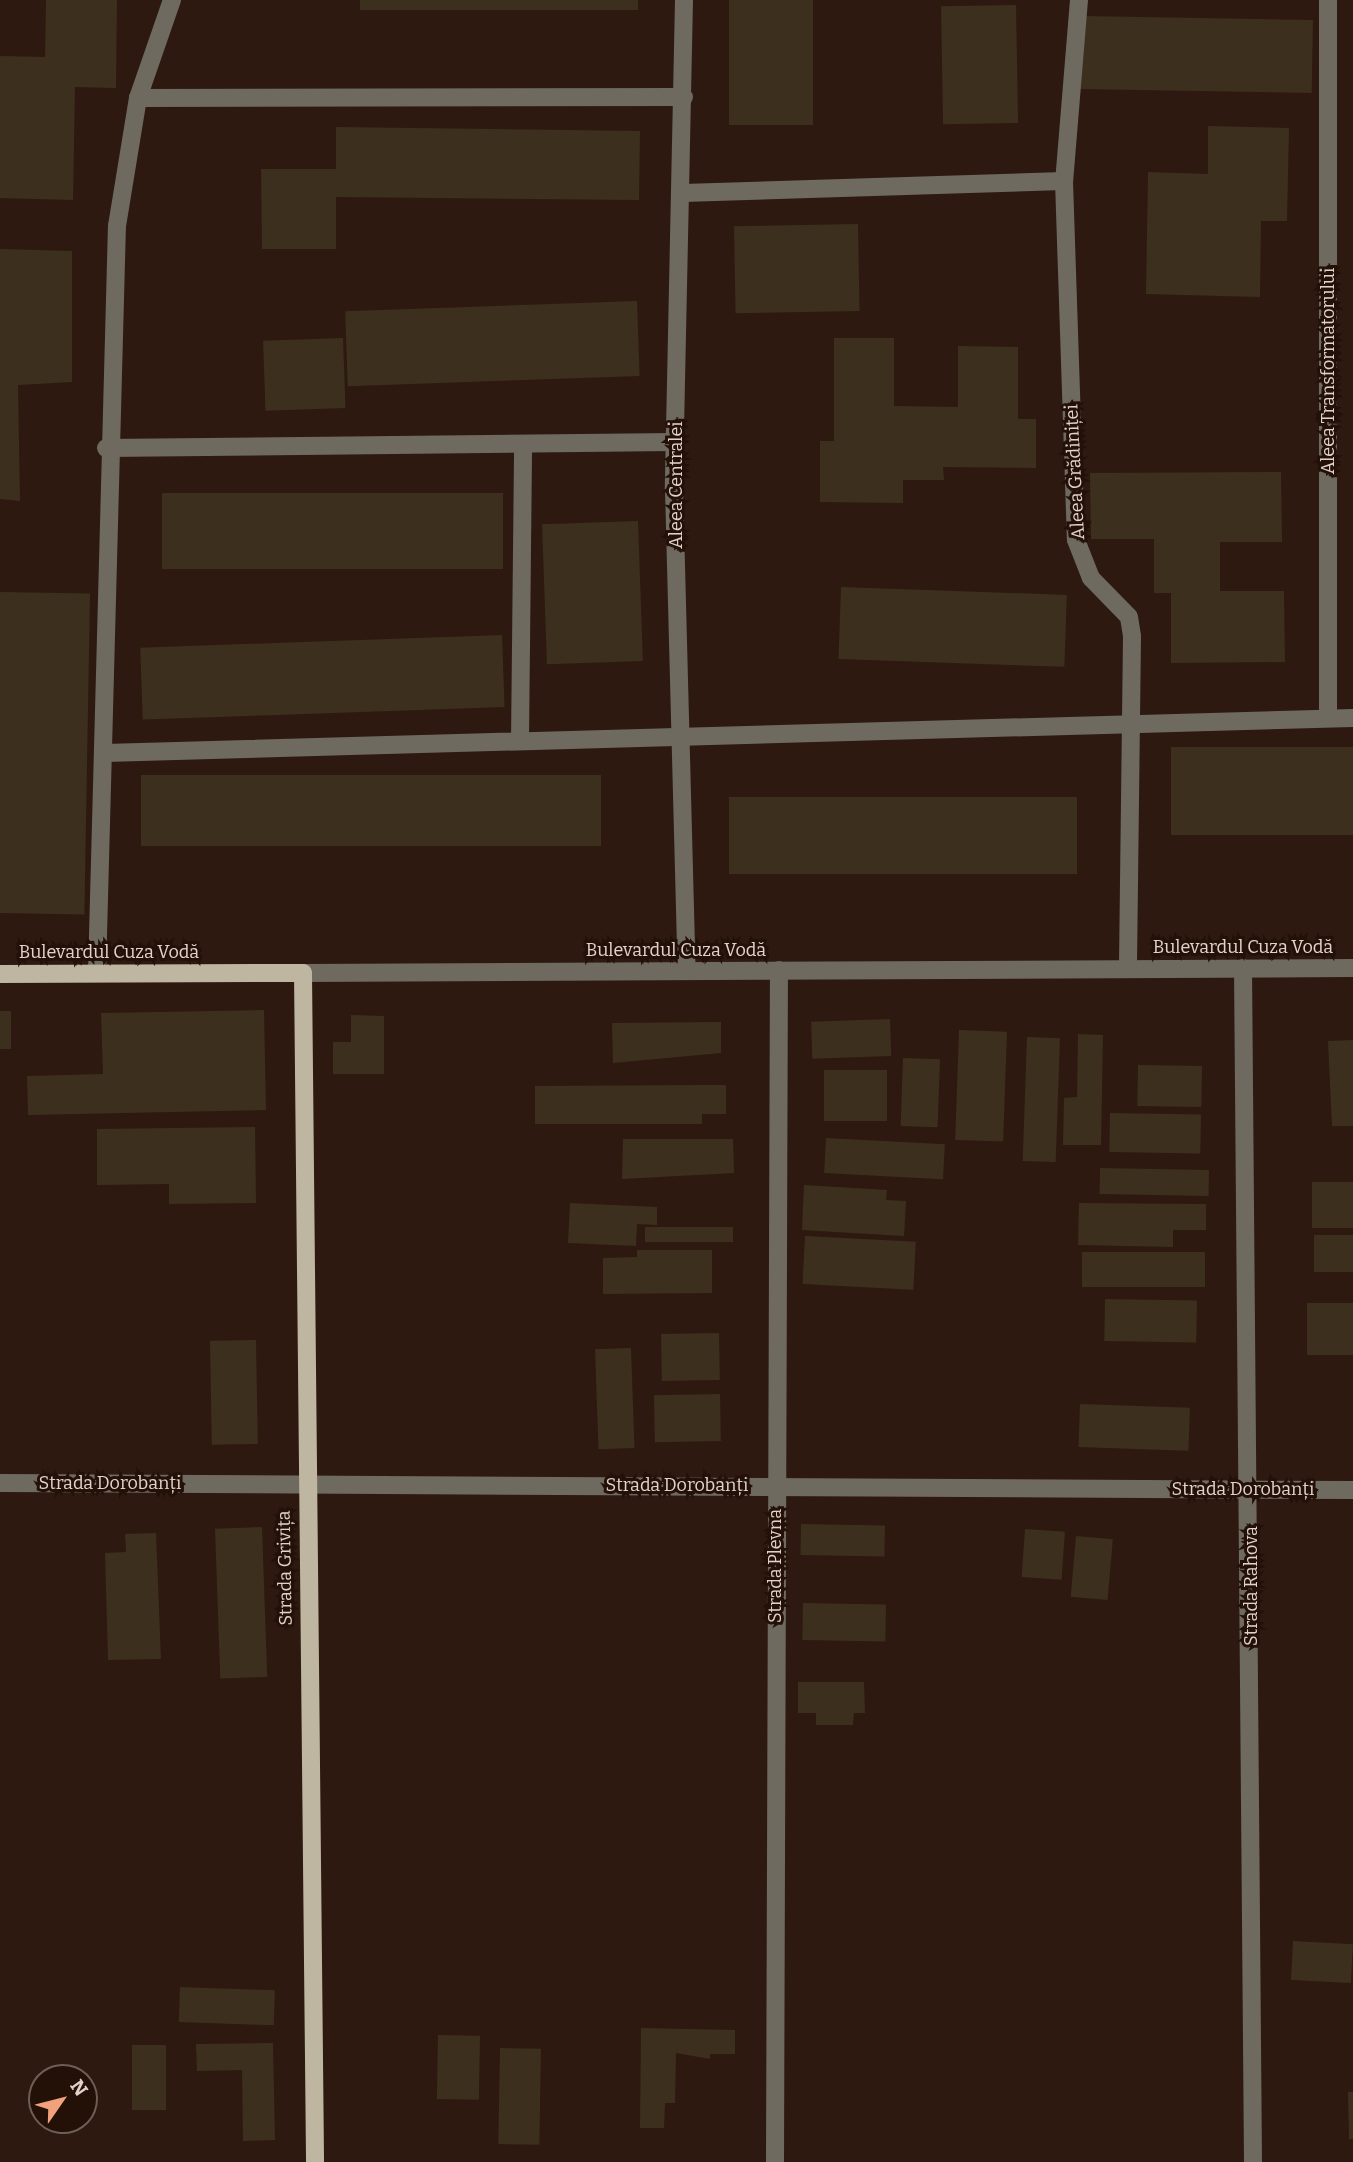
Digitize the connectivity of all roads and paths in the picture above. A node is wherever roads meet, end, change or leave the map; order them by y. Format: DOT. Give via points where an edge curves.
graph roads {
  1 [pos="172,0"];
  2 [pos="684,0"];
  3 [pos="1079,0"];
  4 [pos="1328,0"];
  5 [pos="684,97"];
  6 [pos="138,98"];
  7 [pos="1064,181"];
  8 [pos="683,193"];
  9 [pos="676,442"];
  10 [pos="523,443"];
  11 [pos="106,448"];
  12 [pos="1328,717"];
  13 [pos="1353,718"];
  14 [pos="1129,723"];
  15 [pos="680,737"];
  16 [pos="520,741"];
  17 [pos="105,753"];
  18 [pos="1243,968"];
  19 [pos="1353,968"];
  20 [pos="1128,969"];
  21 [pos="779,970"];
  22 [pos="687,971"];
  23 [pos="303,973"];
  24 [pos="0,974"];
  25 [pos="97,974"];
  26 [pos="0,1483"];
  27 [pos="304,1483"];
  28 [pos="775,1486"];
  29 [pos="1250,1490"];
  30 [pos="1353,1490"];
  31 [pos="315,2162"];
  32 [pos="775,2162"];
  33 [pos="1254,2162"];
  1 -- 6 [label="street"];
  2 -- 5 [label="street, Aleea Centralei"];
  3 -- 7 [label="street, Aleea Grădiniței"];
  4 -- 12 [label="street, Aleea Transformatorului"];
  5 -- 6 [label="street"];
  5 -- 8 [label="street, Aleea Centralei"];
  6 -- 11 [label="street" via="117,226"];
  7 -- 8 [label="street"];
  7 -- 14 [label="street, Aleea Grădiniței" via="1076,540 1091,578 1129,617"];
  8 -- 9 [label="street, Aleea Centralei"];
  9 -- 10 [label="street"];
  9 -- 15 [label="street, Aleea Centralei"];
  10 -- 11 [label="street"];
  10 -- 16 [label="street"];
  11 -- 17 [label="street"];
  12 -- 13 [label="street"];
  12 -- 14 [label="street"];
  14 -- 15 [label="street"];
  14 -- 20 [label="street, Aleea Grădiniței"];
  15 -- 16 [label="street"];
  15 -- 22 [label="street, Aleea Centralei"];
  16 -- 17 [label="street"];
  17 -- 25 [label="street"];
  18 -- 19 [label="street, Bulevardul Cuza Vodă"];
  18 -- 20 [label="street, Bulevardul Cuza Vodă"];
  18 -- 29 [label="street, Strada Rahova"];
  20 -- 21 [label="street, Bulevardul Cuza Vodă"];
  21 -- 22 [label="street, Bulevardul Cuza Vodă"];
  21 -- 28 [label="street, Strada Plevna"];
  22 -- 23 [label="street, Bulevardul Cuza Vodă"];
  23 -- 25 [label="main road, Bulevardul Cuza Vodă"];
  23 -- 27 [label="main road, Strada Grivița"];
  24 -- 25 [label="main road, Bulevardul Cuza Vodă"];
  26 -- 27 [label="street, Strada Dorobanți"];
  27 -- 28 [label="street, Strada Dorobanți"];
  27 -- 31 [label="main road, Strada Grivița"];
  28 -- 29 [label="street, Strada Dorobanți"];
  28 -- 32 [label="street, Strada Plevna"];
  29 -- 30 [label="street, Strada Dorobanți"];
  29 -- 33 [label="street, Strada Rahova"];
}
